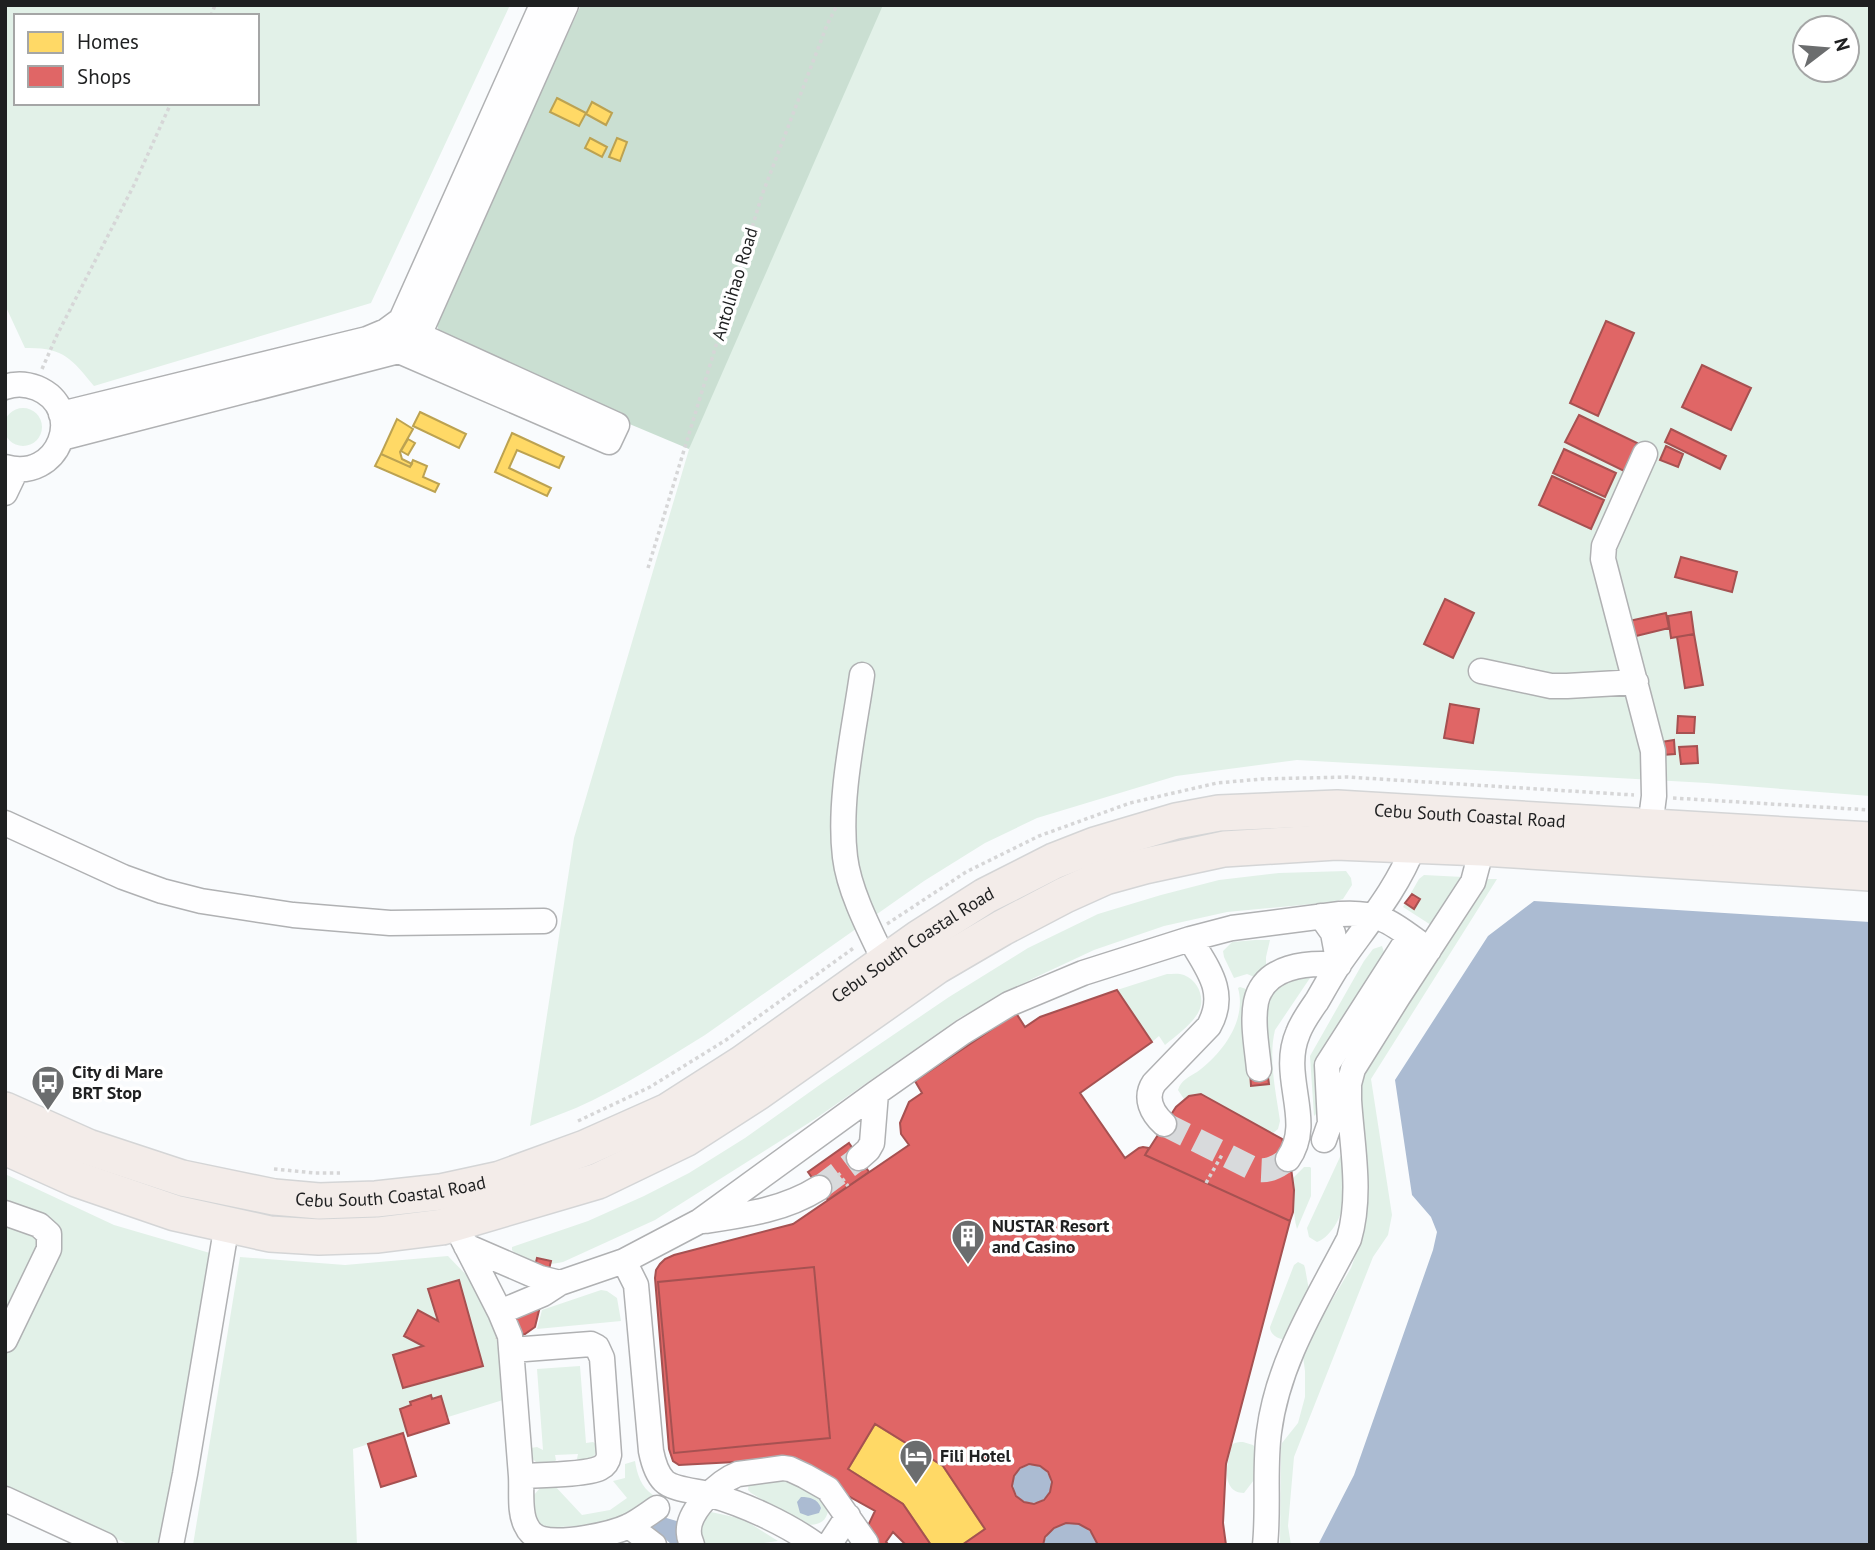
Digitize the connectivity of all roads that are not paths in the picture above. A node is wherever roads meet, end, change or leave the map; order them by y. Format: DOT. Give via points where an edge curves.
graph roads {
  1 [pos="542,5"];
  2 [pos="566,5"];
  3 [pos="401,334"];
  4 [pos="14,383"];
  5 [pos="61,426"];
  6 [pos="1645,454"];
  7 [pos="10,468"];
  8 [pos="5,494"];
  9 [pos="1481,671"];
  10 [pos="862,675"];
  11 [pos="1636,682"];
  12 [pos="5,823"];
  13 [pos="1650,827"];
  14 [pos="1870,840"];
  15 [pos="1414,845"];
  16 [pos="1482,848"];
  17 [pos="1870,873"];
  18 [pos="1374,915"];
  19 [pos="1321,916"];
  20 [pos="544,921"];
  21 [pos="1190,939"];
  22 [pos="1419,944"];
  23 [pos="885,962"];
  24 [pos="1339,965"];
  25 [pos="1259,1069"];
  26 [pos="876,1093"];
  27 [pos="5,1110"];
  28 [pos="1164,1124"];
  29 [pos="1324,1140"];
  30 [pos="5,1147"];
  31 [pos="859,1158"];
  32 [pos="1288,1159"];
  33 [pos="829,1181"];
  34 [pos="7,1218"];
  35 [pos="700,1222"];
  36 [pos="227,1224"];
  37 [pos="461,1235"];
  38 [pos="624,1261"];
  39 [pos="560,1283"];
  40 [pos="500,1312"];
  41 [pos="5,1340"];
  42 [pos="512,1350"];
  43 [pos="521,1476"];
  44 [pos="710,1494"];
  45 [pos="5,1499"];
  46 [pos="657,1508"];
  47 [pos="848,1516"];
  48 [pos="629,1526"];
  49 [pos="864,1543"];
  50 [pos="105,1545"];
  51 [pos="171,1545"];
  52 [pos="654,1545"];
  53 [pos="692,1545"];
  54 [pos="816,1545"];
  55 [pos="829,1545"];
  56 [pos="1265,1545"];
  1 -- 3 [label="street"];
  2 -- 3 [label="street"];
  3 -- 3 [label="street" via="609,442 617,425"];
  3 -- 5 [label="street"];
  4 -- 5 [label="street" via="51,397"];
  5 -- 7 [label="street" via="54,453 41,465"];
  6 -- 11 [label="street" via="1603,559"];
  7 -- 8 [label="street"];
  9 -- 11 [label="street" via="1550,685"];
  10 -- 23 [label="street" via="847,775 845,858 856,900"];
  11 -- 13 [label="street" via="1653,751"];
  12 -- 20 [label="street" via="123,877 201,901 390,923"];
  13 -- 14 [label="highway, Cebu South Coastal Road"];
  13 -- 23 [label="highway, Cebu South Coastal Road" via="1337,808 1219,813 1136,832 1054,861 985,896"];
  15 -- 16 [label="highway, Cebu South Coastal Road"];
  15 -- 18 [label="street"];
  15 -- 37 [label="highway, Cebu South Coastal Road" via="1336,842 1224,849 1105,877 937,966 685,1139 598,1181"];
  16 -- 17 [label="highway, Cebu South Coastal Road"];
  16 -- 22 [label="street" via="1473,882"];
  18 -- 19 [label="street"];
  18 -- 22 [label="street"];
  18 -- 24 [label="street"];
  19 -- 21 [label="street" via="1232,928"];
  19 -- 24 [label="street" via="1333,933"];
  21 -- 26 [label="street" via="1083,973 1009,1004"];
  21 -- 28 [label="street" via="1215,985 1218,1003 1209,1026 1149,1090 1151,1107"];
  22 -- 29 [label="street" via="1327,1065 1330,1124"];
  22 -- 56 [label="street" via="1398,997 1353,1069 1349,1084 1354,1220 1278,1387 1266,1464"];
  23 -- 27 [label="highway, Cebu South Coastal Road" via="668,1111 500,1179 440,1192 319,1201 274,1197 182,1178 88,1147"];
  24 -- 25 [label="street" via="1292,968 1269,978 1261,988 1255,1013"];
  24 -- 32 [label="street" via="1298,1032 1292,1051 1299,1137"];
  26 -- 31 [label="street" via="872,1143"];
  26 -- 35 [label="street"];
  30 -- 36 [label="highway, Cebu South Coastal Road" via="175,1213"];
  33 -- 35 [label="street" via="771,1209"];
  34 -- 41 [label="street" via="39,1225 48,1234 49,1249"];
  35 -- 38 [label="street"];
  36 -- 37 [label="highway, Cebu South Coastal Road" via="270,1234 320,1237 442,1227"];
  36 -- 51 [label="street"];
  37 -- 39 [label="street" via="540,1278"];
  37 -- 40 [label="street"];
  38 -- 39 [label="street"];
  38 -- 44 [label="street" via="638,1296 653,1460 671,1486"];
  39 -- 40 [label="street"];
  40 -- 42 [label="street"];
  42 -- 43 [label="street"];
  42 -- 43 [label="street" via="591,1344 613,1379 608,1461 589,1471"];
  43 -- 48 [label="street" via="526,1526 540,1539 584,1538"];
  44 -- 47 [label="street" via="738,1474 790,1469 828,1489"];
  44 -- 53 [label="street" via="690,1523"];
  44 -- 54 [label="street" via="754,1510"];
  45 -- 50 [label="street"];
  46 -- 48 [label="street"];
  47 -- 49 [label="street"];
  47 -- 55 [label="street"];
  48 -- 52 [label="street"];
}
